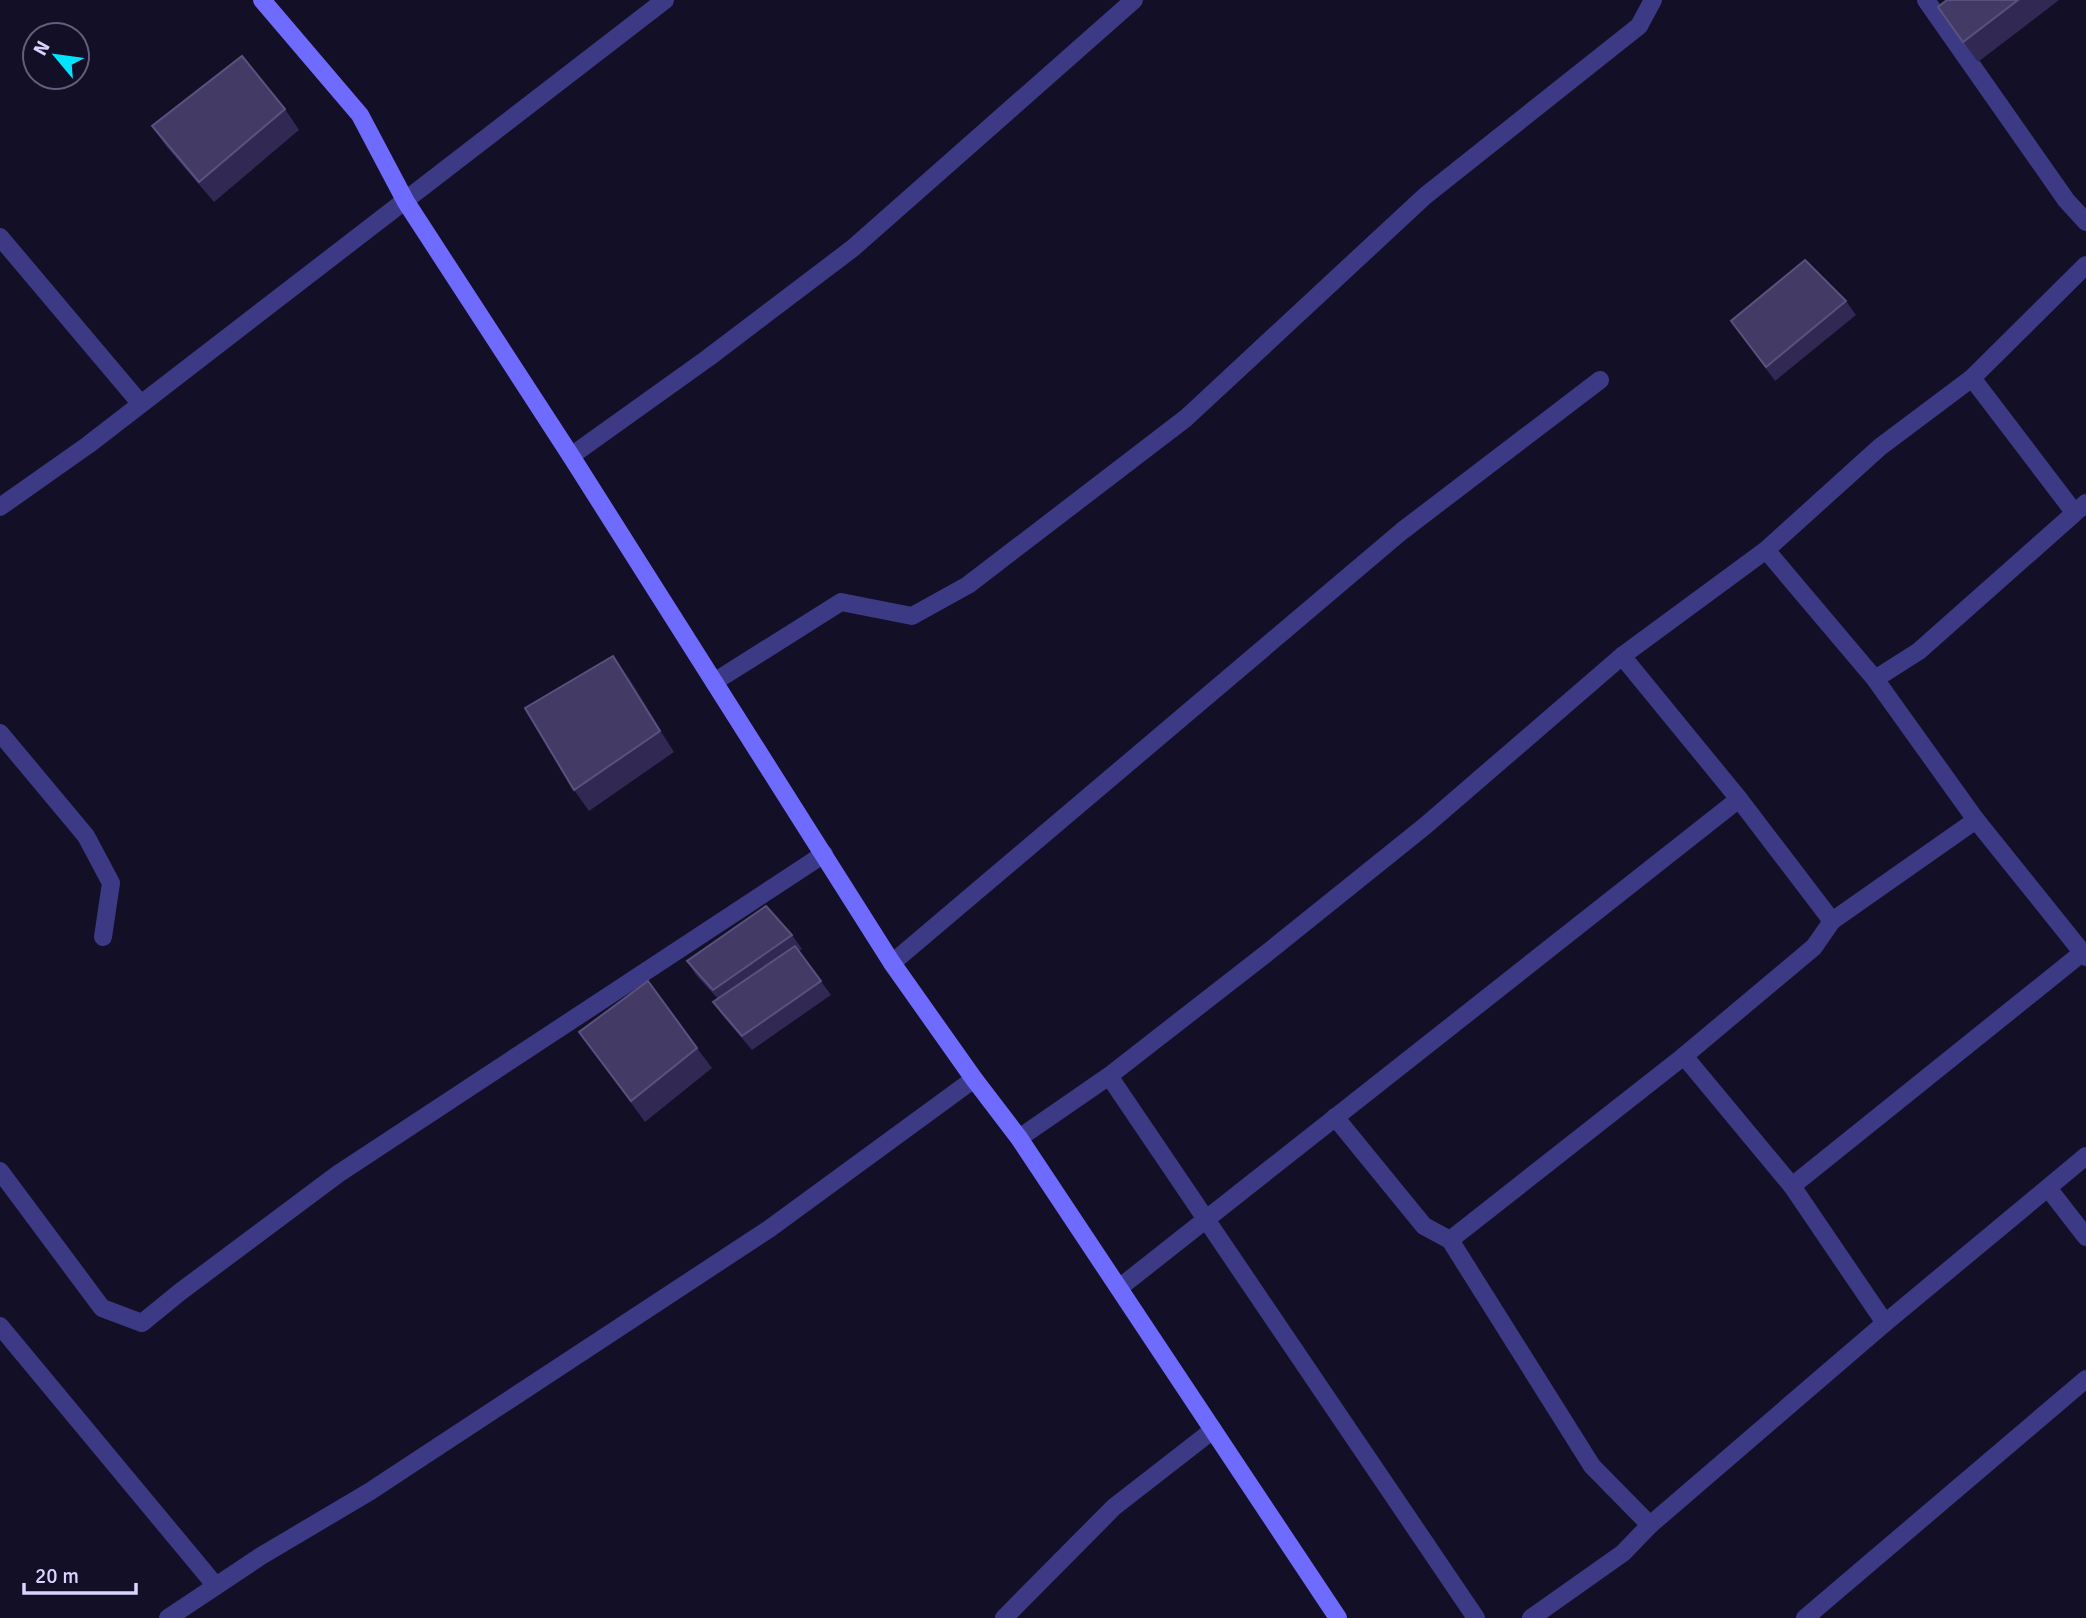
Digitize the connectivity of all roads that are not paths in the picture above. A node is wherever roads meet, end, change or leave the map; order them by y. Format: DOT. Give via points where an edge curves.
graph roads {
  1 [pos="665,0"];
  2 [pos="1134,0"];
  3 [pos="1653,0"];
  4 [pos="1926,0"];
  5 [pos="265,1"];
  6 [pos="406,202"];
  7 [pos="2086,222"];
  8 [pos="0,237"];
  9 [pos="2086,265"];
  10 [pos="1972,378"];
  11 [pos="1600,380"];
  12 [pos="140,403"];
  13 [pos="571,456"];
  14 [pos="0,507"];
  15 [pos="2080,507"];
  16 [pos="1766,550"];
  17 [pos="1622,656"];
  18 [pos="1875,679"];
  19 [pos="714,682"];
  20 [pos="0,733"];
  21 [pos="1739,799"];
  22 [pos="1976,820"];
  23 [pos="824,853"];
  24 [pos="1832,920"];
  25 [pos="103,937"];
  26 [pos="2084,955"];
  27 [pos="892,963"];
  28 [pos="1684,1056"];
  29 [pos="1109,1076"];
  30 [pos="974,1079"];
  31 [pos="1335,1117"];
  32 [pos="1019,1138"];
  33 [pos="2086,1156"];
  34 [pos="0,1171"];
  35 [pos="1792,1186"];
  36 [pos="2048,1188"];
  37 [pos="1206,1219"];
  38 [pos="2086,1237"];
  39 [pos="1450,1240"];
  40 [pos="1119,1288"];
  41 [pos="1885,1322"];
  42 [pos="0,1326"];
  43 [pos="2086,1379"];
  44 [pos="1213,1430"];
  45 [pos="1650,1525"];
  46 [pos="216,1586"];
  47 [pos="167,1618"];
  48 [pos="1004,1618"];
  49 [pos="1338,1618"];
  50 [pos="1476,1618"];
  51 [pos="1531,1618"];
  52 [pos="1805,1618"];
  1 -- 6 [label="street"];
  2 -- 13 [label="street" via="873,231"];
  3 -- 19 [label="street" via="1639,26 1424,196 1185,418 968,585 912,616 841,602"];
  4 -- 7 [label="street"];
  5 -- 6 [label="main road" via="360,115"];
  6 -- 12 [label="street"];
  6 -- 13 [label="main road"];
  8 -- 12 [label="street"];
  9 -- 10 [label="street"];
  10 -- 15 [label="street"];
  10 -- 16 [label="street" via="1880,447"];
  11 -- 27 [label="street" via="1402,531"];
  12 -- 14 [label="street"];
  13 -- 19 [label="main road"];
  15 -- 18 [label="street" via="1919,652"];
  16 -- 17 [label="street"];
  16 -- 18 [label="street"];
  17 -- 21 [label="street"];
  17 -- 29 [label="street" via="1426,826"];
  18 -- 22 [label="street"];
  19 -- 23 [label="main road"];
  20 -- 25 [label="street" via="86,836 111,883"];
  21 -- 24 [label="street"];
  21 -- 31 [label="street"];
  22 -- 24 [label="street"];
  22 -- 26 [label="street"];
  23 -- 27 [label="main road"];
  23 -- 34 [label="street" via="338,1174 142,1323 102,1308"];
  24 -- 28 [label="street" via="1814,947"];
  26 -- 35 [label="street"];
  27 -- 30 [label="main road"];
  28 -- 35 [label="street"];
  28 -- 39 [label="street"];
  29 -- 32 [label="street"];
  29 -- 37 [label="street"];
  30 -- 32 [label="main road"];
  30 -- 46 [label="street" via="769,1229 392,1478"];
  31 -- 37 [label="street"];
  31 -- 39 [label="street" via="1424,1226"];
  32 -- 40 [label="main road"];
  33 -- 36 [label="street"];
  35 -- 41 [label="street"];
  36 -- 38 [label="street"];
  36 -- 41 [label="street"];
  37 -- 40 [label="street"];
  37 -- 50 [label="street"];
  39 -- 45 [label="street" via="1592,1466"];
  40 -- 44 [label="main road"];
  41 -- 45 [label="street"];
  42 -- 46 [label="street"];
  43 -- 52 [label="street"];
  44 -- 48 [label="street" via="1114,1507"];
  44 -- 49 [label="main road"];
  45 -- 51 [label="street" via="1623,1553"];
  46 -- 47 [label="street"];
}
